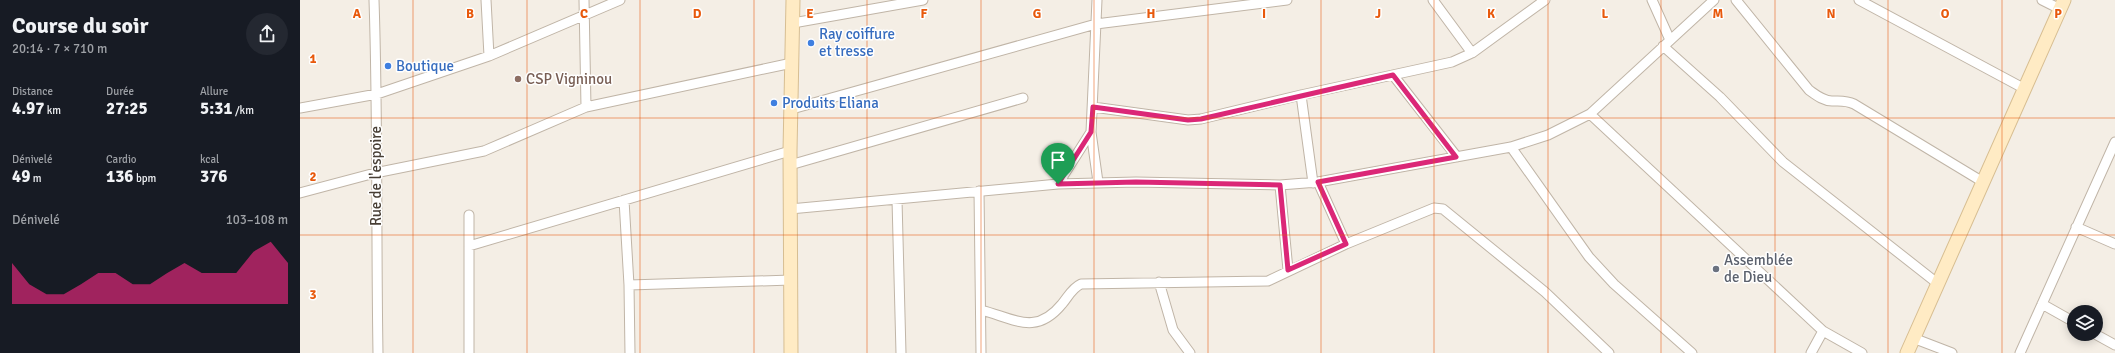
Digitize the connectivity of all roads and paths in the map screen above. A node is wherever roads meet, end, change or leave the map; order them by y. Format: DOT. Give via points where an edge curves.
graph roads {
  1 [pos="374,0"];
  2 [pos="486,0"];
  3 [pos="584,0"];
  4 [pos="620,0"];
  5 [pos="793,0"];
  6 [pos="923,0"];
  7 [pos="1097,0"];
  8 [pos="1287,0"];
  9 [pos="1433,0"];
  10 [pos="1545,0"];
  11 [pos="1652,0"];
  12 [pos="1714,0"];
  13 [pos="1736,0"];
  14 [pos="1859,0"];
  15 [pos="2042,0"];
  16 [pos="902,2"];
  17 [pos="2062,5"];
  18 [pos="584,14"];
  19 [pos="793,23"];
  20 [pos="1096,24"];
  21 [pos="1667,43"];
  22 [pos="1472,53"];
  23 [pos="489,56"];
  24 [pos="792,63"];
  25 [pos="1393,75"];
  26 [pos="2025,89"];
  27 [pos="377,94"];
  28 [pos="1301,95"];
  29 [pos="1023,98"];
  30 [pos="586,107"];
  31 [pos="1093,107"];
  32 [pos="300,108"];
  33 [pos="792,109"];
  34 [pos="1590,114"];
  35 [pos="1091,132"];
  36 [pos="2115,142"];
  37 [pos="1511,147"];
  38 [pos="790,150"];
  39 [pos="1456,157"];
  40 [pos="790,165"];
  41 [pos="375,173"];
  42 [pos="1098,182"];
  43 [pos="1316,182"];
  44 [pos="1983,182"];
  45 [pos="1058,184"];
  46 [pos="1280,185"];
  47 [pos="979,191"];
  48 [pos="300,193"];
  49 [pos="624,200"];
  50 [pos="897,200"];
  51 [pos="790,209"];
  52 [pos="469,215"];
  53 [pos="2076,227"];
  54 [pos="1346,244"];
  55 [pos="2115,244"];
  56 [pos="470,246"];
  57 [pos="1288,270"];
  58 [pos="791,280"];
  59 [pos="1159,282"];
  60 [pos="1938,283"];
  61 [pos="629,285"];
  62 [pos="2042,304"];
  63 [pos="981,310"];
  64 [pos="2067,318"];
  65 [pos="1823,331"];
  66 [pos="1913,338"];
  67 [pos="2103,338"];
  68 [pos="2115,345"];
  69 [pos="378,353"];
  70 [pos="469,353"];
  71 [pos="630,353"];
  72 [pos="791,353"];
  73 [pos="901,353"];
  74 [pos="981,353"];
  75 [pos="1190,353"];
  76 [pos="1609,353"];
  77 [pos="1692,353"];
  78 [pos="1811,353"];
  79 [pos="1862,353"];
  80 [pos="1907,353"];
  81 [pos="1952,353"];
  82 [pos="2020,353"];
  1 -- 27 [label="street, Rue de l'espoire"];
  2 -- 23 [label="street"];
  3 -- 18 [label="street"];
  4 -- 18 [label="street"];
  5 -- 19 [label="main road"];
  6 -- 16 [label="street"];
  7 -- 20 [label="street"];
  8 -- 20 [label="street"];
  9 -- 22 [label="street"];
  10 -- 22 [label="street"];
  11 -- 21 [label="street"];
  12 -- 21 [label="street"];
  13 -- 44 [label="street" via="1809,90 1821,99 1854,104"];
  14 -- 26 [label="street"];
  15 -- 17 [label="street"];
  16 -- 19 [label="street"];
  17 -- 26 [label="main road"];
  18 -- 23 [label="street"];
  18 -- 30 [label="street"];
  19 -- 24 [label="main road"];
  20 -- 31 [label="street"];
  20 -- 33 [label="street"];
  21 -- 34 [label="street"];
  21 -- 60 [label="street" via="1783,162"];
  22 -- 25 [label="street" via="1452,62"];
  23 -- 27 [label="street"];
  24 -- 30 [label="street"];
  24 -- 33 [label="main road"];
  25 -- 28 [label="street"];
  25 -- 39 [label="street"];
  26 -- 44 [label="main road"];
  27 -- 32 [label="street"];
  27 -- 41 [label="street, Rue de l'espoire"];
  28 -- 31 [label="street" via="1188,120"];
  28 -- 43 [label="street"];
  29 -- 40 [label="street"];
  30 -- 41 [label="street" via="484,151"];
  31 -- 35 [label="street"];
  33 -- 38 [label="main road"];
  34 -- 37 [label="street" via="1548,135"];
  34 -- 65 [label="street"];
  35 -- 42 [label="street"];
  35 -- 45 [label="street"];
  36 -- 53 [label="street"];
  37 -- 39 [label="street"];
  37 -- 77 [label="street" via="1589,257 1614,284"];
  38 -- 40 [label="main road"];
  38 -- 49 [label="street"];
  39 -- 43 [label="street"];
  40 -- 51 [label="main road"];
  41 -- 48 [label="street"];
  41 -- 69 [label="street, Rue de l'espoire"];
  42 -- 45 [label="street"];
  42 -- 46 [label="street"];
  43 -- 46 [label="street"];
  43 -- 54 [label="street"];
  44 -- 60 [label="main road"];
  45 -- 47 [label="street"];
  46 -- 57 [label="street"];
  47 -- 50 [label="street"];
  47 -- 63 [label="street"];
  49 -- 56 [label="street"];
  49 -- 61 [label="street"];
  50 -- 51 [label="street"];
  50 -- 73 [label="street"];
  51 -- 58 [label="main road"];
  52 -- 56 [label="street"];
  53 -- 55 [label="street"];
  53 -- 62 [label="street"];
  54 -- 57 [label="street"];
  54 -- 76 [label="street" via="1423,211 1443,209 1545,292"];
  56 -- 70 [label="street"];
  57 -- 59 [label="street" via="1268,281"];
  58 -- 61 [label="street"];
  58 -- 72 [label="main road"];
  59 -- 63 [label="street" via="1081,284 1054,313 1039,323 1028,323"];
  59 -- 75 [label="street" via="1173,330"];
  60 -- 66 [label="main road"];
  61 -- 71 [label="street"];
  62 -- 64 [label="street"];
  62 -- 82 [label="street"];
  63 -- 74 [label="street"];
  65 -- 78 [label="street"];
  65 -- 79 [label="street"];
  66 -- 80 [label="main road"];
  66 -- 81 [label="street"];
  67 -- 68 [label="street"];
}
